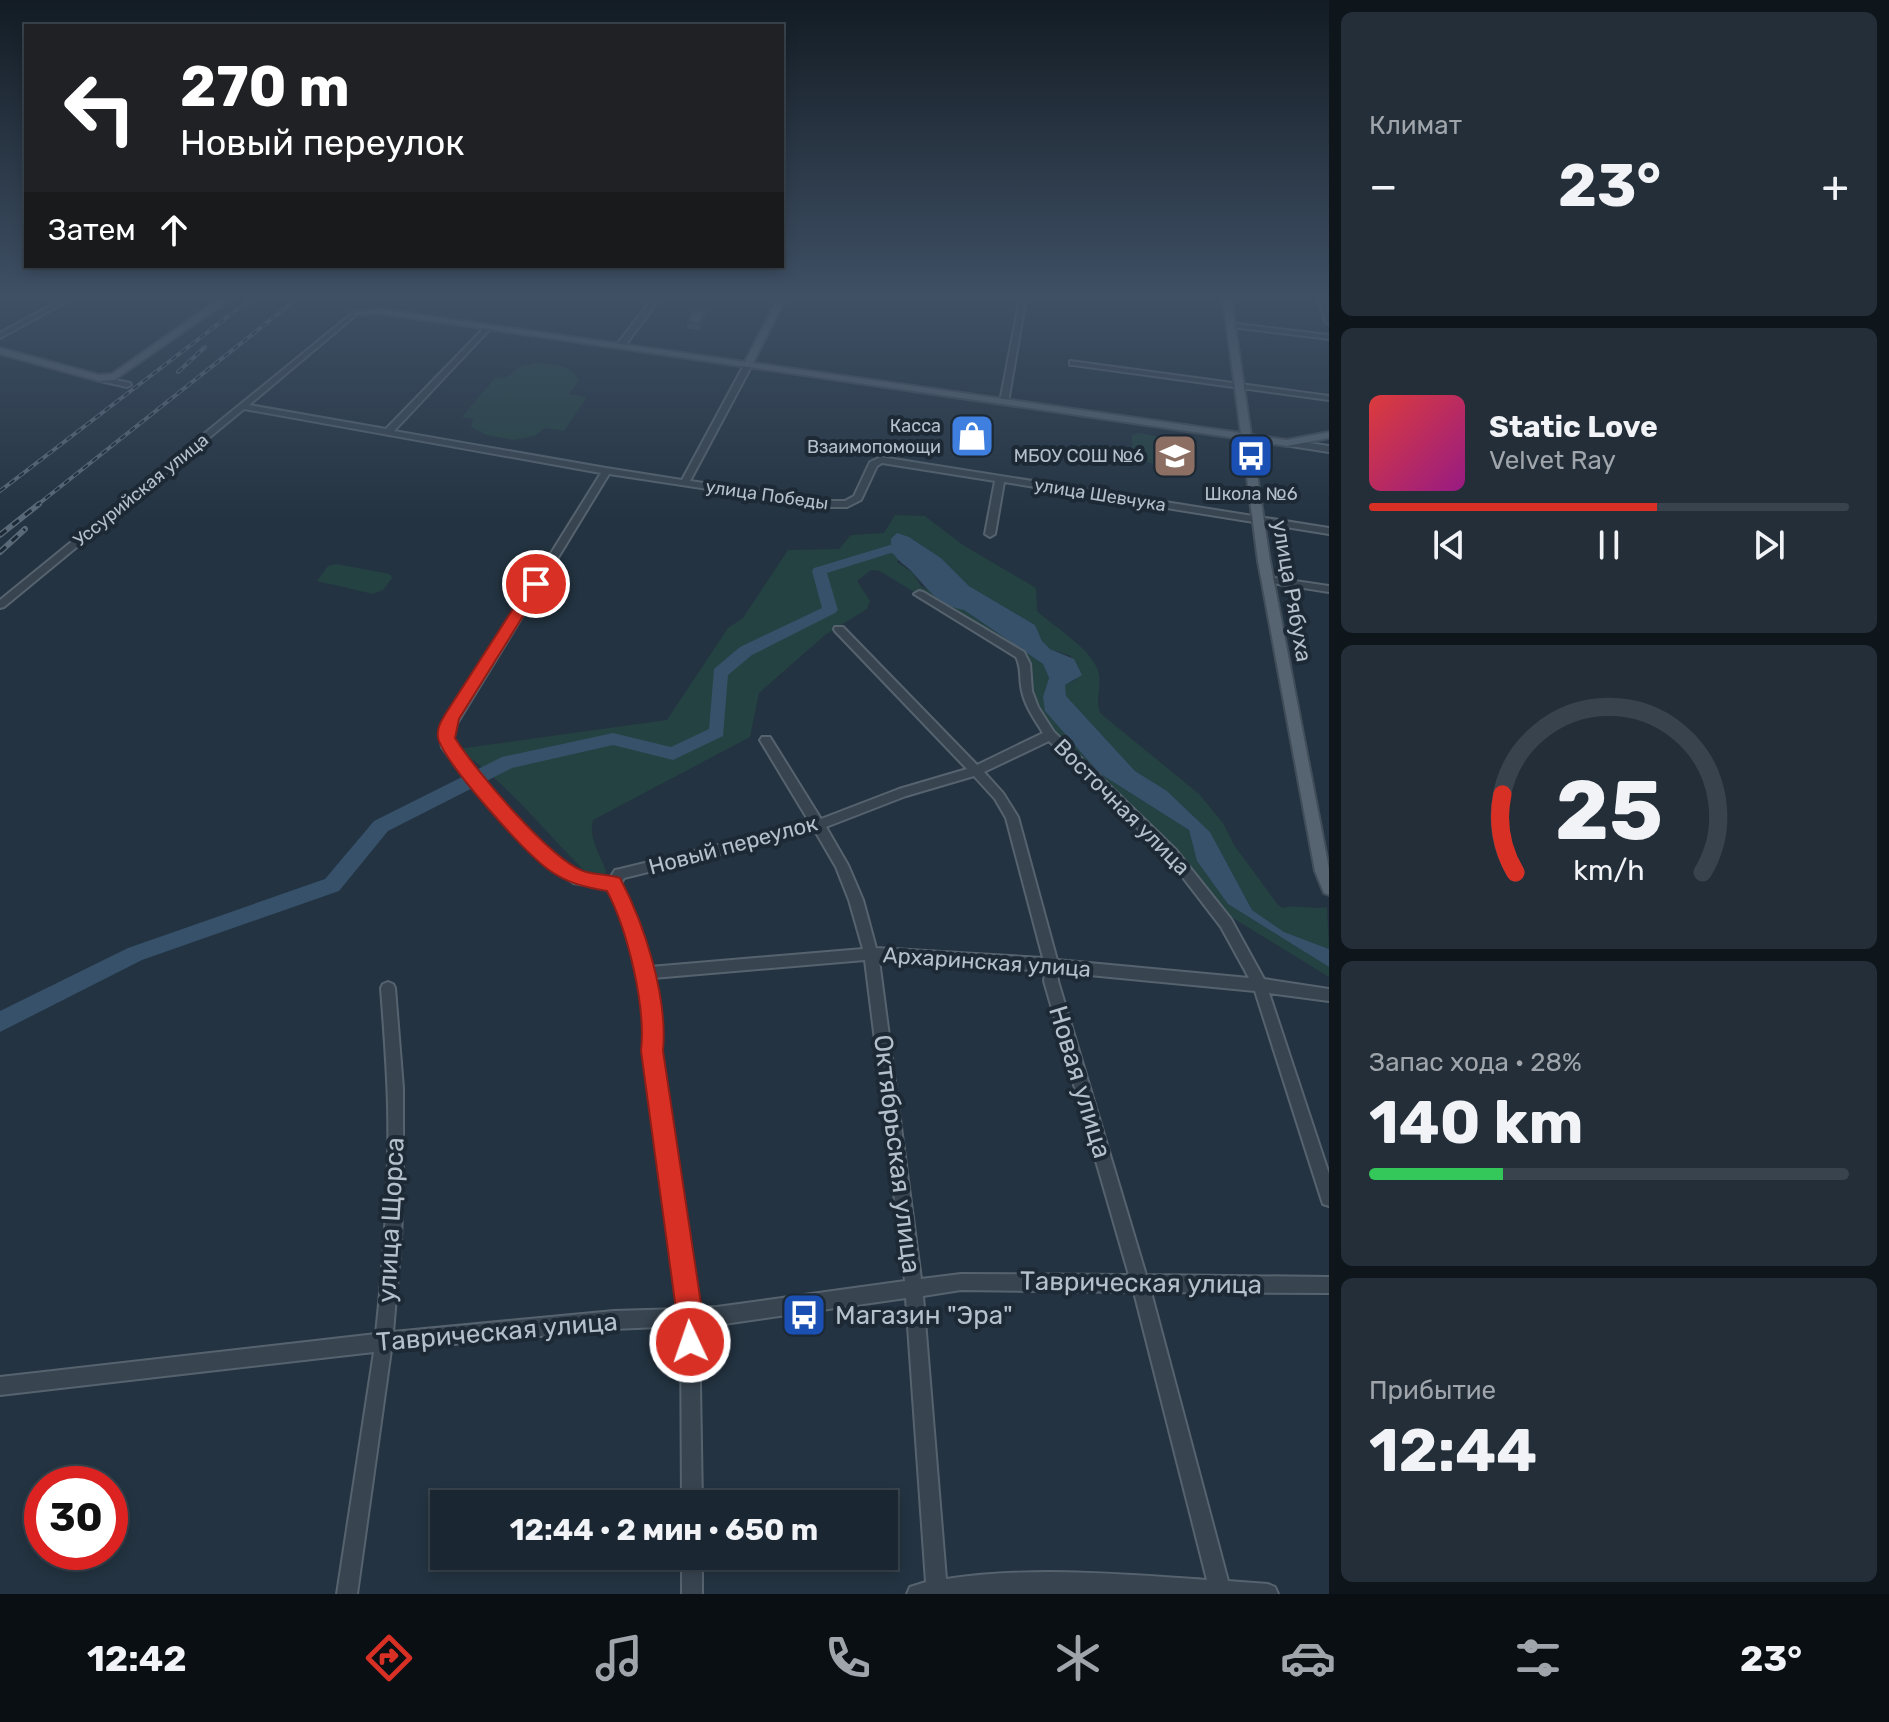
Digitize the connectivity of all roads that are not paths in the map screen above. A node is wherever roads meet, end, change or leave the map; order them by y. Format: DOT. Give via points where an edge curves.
graph roads {
  1 [pos="78,372"];
  2 [pos="123,372"];
  3 [pos="284,372"];
  4 [pos="445,372"];
  5 [pos="744,372"];
  6 [pos="799,372"];
  7 [pos="1009,372"];
  8 [pos="1144,372"];
  9 [pos="1237,372"];
  10 [pos="99,378"];
  11 [pos="127,385"];
  12 [pos="1239,385"];
  13 [pos="1329,398"];
  14 [pos="1004,402"];
  15 [pos="246,404"];
  16 [pos="392,429"];
  17 [pos="1329,435"];
  18 [pos="1244,437"];
  19 [pos="1287,443"];
  20 [pos="1329,449"];
  21 [pos="873,464"];
  22 [pos="606,471"];
  23 [pos="1000,479"];
  24 [pos="685,482"];
  25 [pos="1259,520"];
  26 [pos="1329,531"];
  27 [pos="990,534"];
  28 [pos="1268,580"];
  29 [pos="1329,589"];
  30 [pos="919,594"];
  31 [pos="0,605"];
  32 [pos="839,629"];
  33 [pos="1050,735"];
  34 [pos="766,740"];
  35 [pos="976,771"];
  36 [pos="816,826"];
  37 [pos="613,884"];
  38 [pos="1329,889"];
  39 [pos="871,954"];
  40 [pos="1052,965"];
  41 [pos="645,973"];
  42 [pos="1260,985"];
  43 [pos="388,988"];
  44 [pos="1329,995"];
  45 [pos="1329,1198"];
  46 [pos="1140,1283"];
  47 [pos="1329,1285"];
  48 [pos="914,1288"];
  49 [pos="690,1317"];
  50 [pos="383,1342"];
  51 [pos="0,1386"];
  52 [pos="692,1490"];
  53 [pos="692,1570"];
  54 [pos="930,1593"];
  55 [pos="1220,1593"];
  56 [pos="347,1594"];
  57 [pos="692,1594"];
  58 [pos="1268,1594"];
  1 -- 10 [label="main road"];
  2 -- 10 [label="main road"];
  3 -- 15 [label="street, Уссурийская улица"];
  4 -- 16 [label="street"];
  5 -- 24 [label="street"];
  6 -- 18 [label="main road"];
  7 -- 14 [label="street"];
  8 -- 12 [label="street"];
  9 -- 12 [label="main road, улица Рябуха"];
  10 -- 11 [label="street"];
  12 -- 13 [label="street"];
  12 -- 18 [label="main road, улица Рябуха"];
  15 -- 16 [label="street, улица Победы"];
  15 -- 31 [label="street, Уссурийская улица"];
  16 -- 22 [label="street, улица Победы"];
  17 -- 19 [label="main road"];
  18 -- 19 [label="main road"];
  18 -- 25 [label="main road, улица Рябуха"];
  19 -- 20 [label="street"];
  21 -- 23 [label="street, улица Шевчука" via="892,461"];
  21 -- 24 [label="street, улица Победы" via="861,495 843,505"];
  22 -- 24 [label="street, улица Победы"];
  22 -- 37 [label="street" via="447,726 448,747 467,773 562,870 594,883"];
  23 -- 25 [label="street, улица Шевчука"];
  23 -- 27 [label="street"];
  25 -- 26 [label="street, улица Шевчука"];
  25 -- 28 [label="main road, улица Рябуха"];
  28 -- 29 [label="street"];
  28 -- 38 [label="main road, улица Рябуха" via="1295,738"];
  30 -- 33 [label="street, Восточная улица" via="1020,655 1033,707"];
  32 -- 35 [label="street, Новая улица"];
  33 -- 35 [label="street, Новый переулок"];
  33 -- 42 [label="street, Восточная улица" via="1189,872 1226,923"];
  34 -- 36 [label="street, Октябрьская улица"];
  35 -- 36 [label="street, Новый переулок"];
  35 -- 40 [label="street, Новая улица" via="1012,817"];
  36 -- 37 [label="street, Новый переулок" via="620,874"];
  36 -- 39 [label="street, Октябрьская улица" via="850,883"];
  37 -- 41 [label="street" via="633,926"];
  39 -- 40 [label="street, Архаринская улица"];
  39 -- 41 [label="street, Архаринская улица"];
  39 -- 48 [label="street, Октябрьская улица"];
  40 -- 42 [label="street, Архаринская улица"];
  40 -- 46 [label="street, Новая улица" via="1051,981"];
  41 -- 49 [label="street"];
  42 -- 44 [label="street, Архаринская улица"];
  42 -- 45 [label="street, Восточная улица"];
  43 -- 50 [label="street, улица Щорса" via="396,1121"];
  46 -- 47 [label="street, Таврическая улица"];
  46 -- 48 [label="street, Таврическая улица" via="986,1281"];
  46 -- 55 [label="street, Новая улица"];
  48 -- 49 [label="street, Таврическая улица"];
  48 -- 54 [label="street, Октябрьская улица"];
  49 -- 50 [label="street, Таврическая улица"];
  49 -- 52 [label="street"];
  50 -- 51 [label="street, Таврическая улица"];
  50 -- 56 [label="street, улица Щорса"];
  53 -- 57 [label="street"];
  54 -- 55 [label="street" via="1028,1583"];
  55 -- 58 [label="street"];
}
